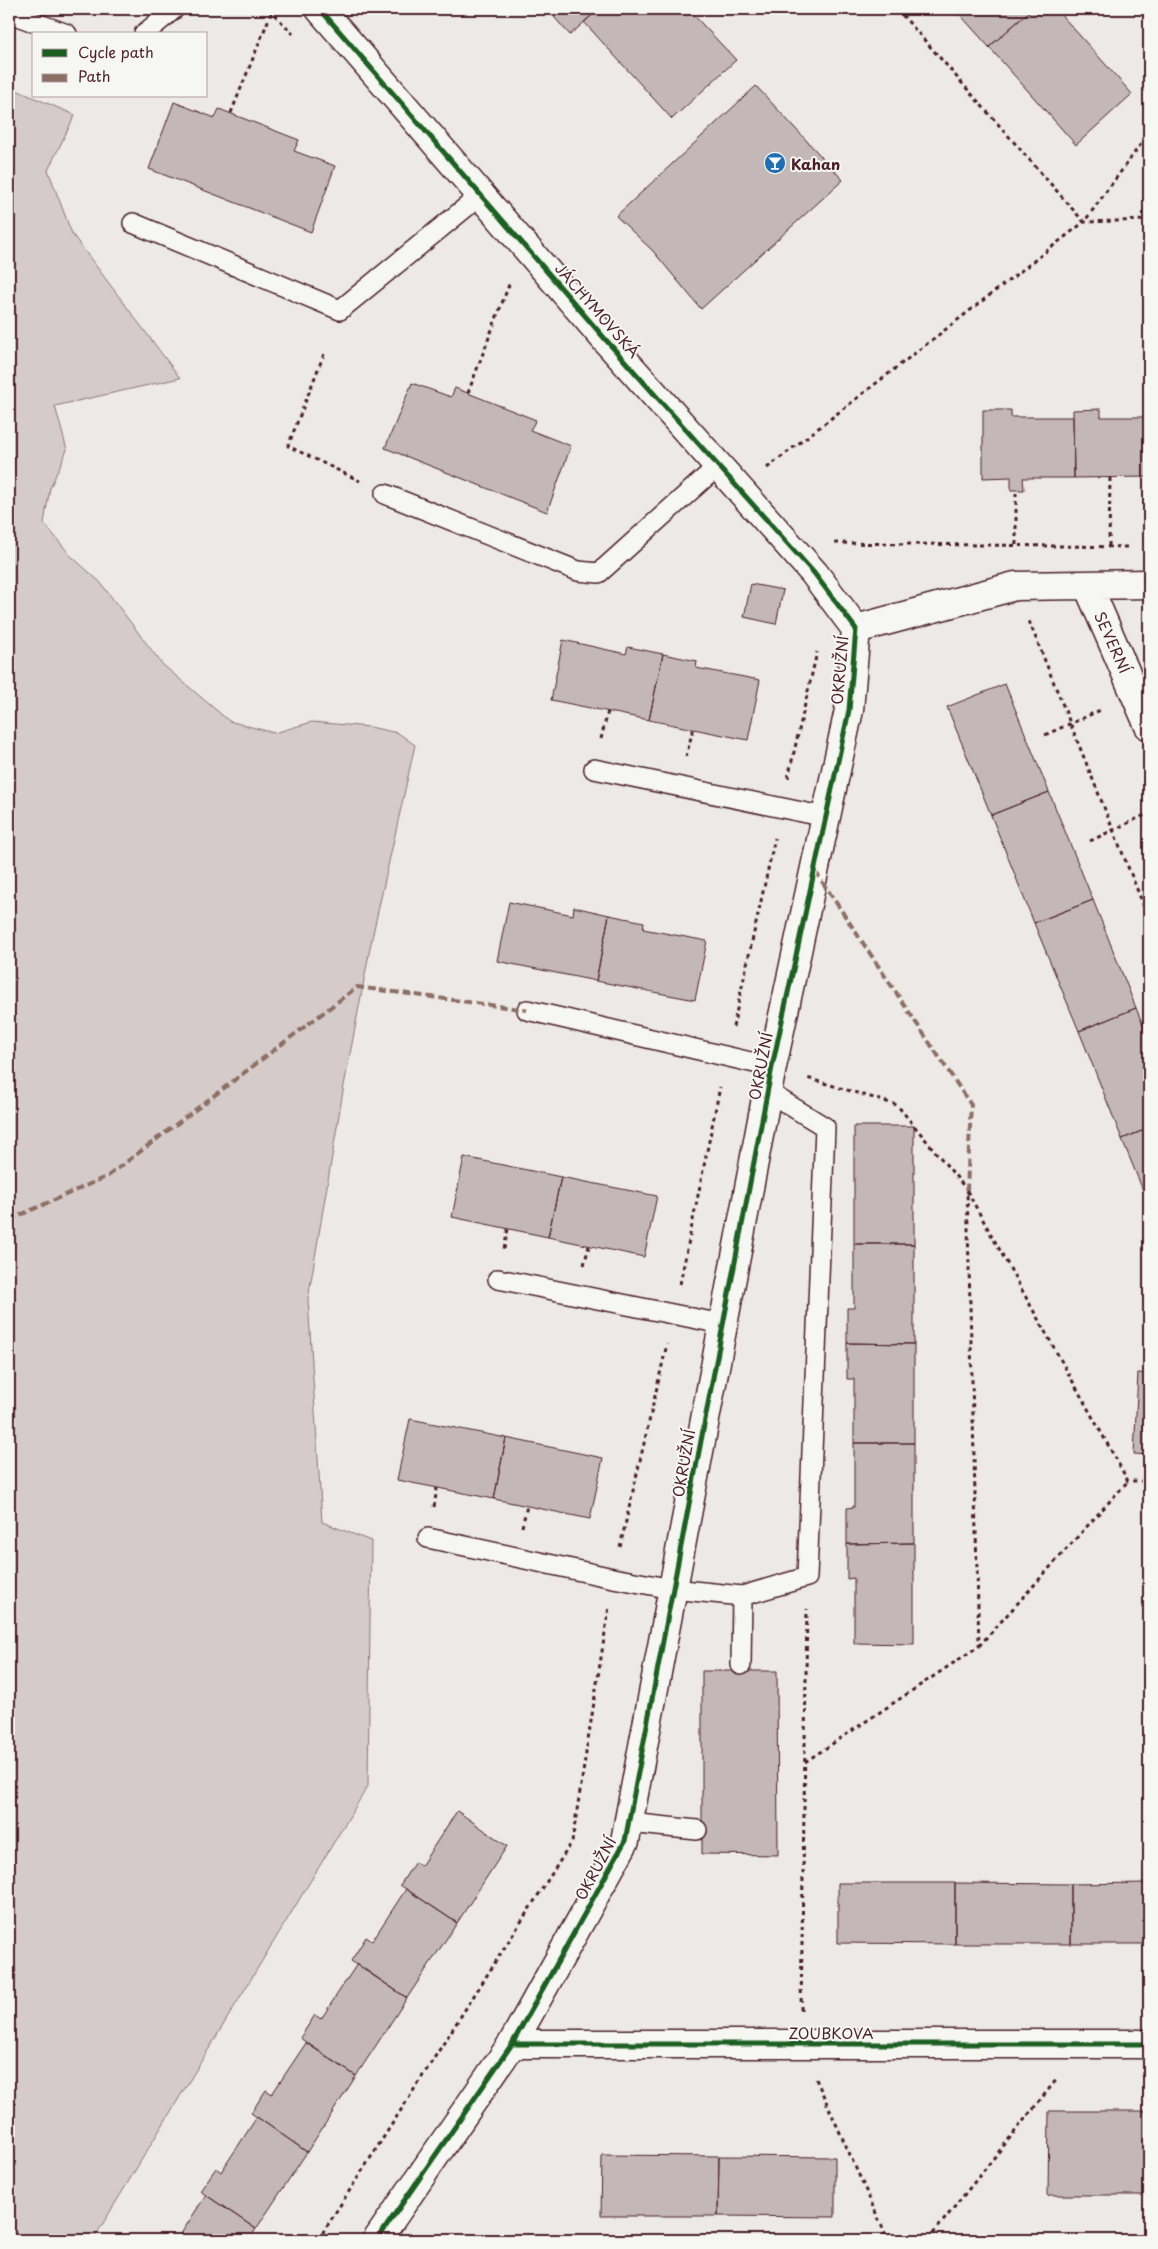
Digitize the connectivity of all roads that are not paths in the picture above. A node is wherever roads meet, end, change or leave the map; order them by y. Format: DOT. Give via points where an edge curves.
graph roads {
  1 [pos="174,9"];
  2 [pos="320,9"];
  3 [pos="9,13"];
  4 [pos="61,32"];
  5 [pos="146,32"];
  6 [pos="481,195"];
  7 [pos="133,223"];
  8 [pos="718,466"];
  9 [pos="385,494"];
  10 [pos="1149,584"];
  11 [pos="1088,586"];
  12 [pos="856,629"];
  13 [pos="1149,726"];
  14 [pos="594,769"];
  15 [pos="826,817"];
  16 [pos="527,1010"];
  17 [pos="770,1079"];
  18 [pos="498,1279"];
  19 [pos="722,1324"];
  20 [pos="428,1538"];
  21 [pos="673,1589"];
  22 [pos="742,1596"];
  23 [pos="741,1665"];
  24 [pos="629,1823"];
  25 [pos="698,1830"];
  26 [pos="512,2044"];
  27 [pos="1149,2044"];
  28 [pos="377,2240"];
  1 -- 5 [label="lane"];
  2 -- 6 [label="street, JÁCHYMOVSKÁ"];
  3 -- 4 [label="lane"];
  6 -- 7 [label="lane" via="340,310"];
  6 -- 8 [label="street, JÁCHYMOVSKÁ"];
  8 -- 9 [label="lane" via="600,573 578,571"];
  8 -- 12 [label="street, JÁCHYMOVSKÁ" via="814,573"];
  10 -- 11 [label="street, OKRUŽNÍ"];
  11 -- 12 [label="street, OKRUŽNÍ" via="1015,586"];
  11 -- 13 [label="street, SEVERNÍ"];
  12 -- 15 [label="street, OKRUŽNÍ" via="849,710"];
  14 -- 15 [label="lane"];
  15 -- 17 [label="street, OKRUŽNÍ"];
  16 -- 17 [label="lane" via="726,1056"];
  17 -- 19 [label="street, OKRUŽNÍ"];
  17 -- 22 [label="lane" via="825,1127 807,1577"];
  18 -- 19 [label="lane"];
  19 -- 21 [label="street, OKRUŽNÍ"];
  20 -- 21 [label="lane"];
  21 -- 22 [label="lane"];
  21 -- 24 [label="street, OKRUŽNÍ"];
  22 -- 23 [label="lane"];
  24 -- 25 [label="lane"];
  24 -- 26 [label="street, OKRUŽNÍ" via="625,1841"];
  26 -- 27 [label="street, ZOUBKOVA"];
  26 -- 28 [label="street, OKRUŽNÍ"];
}
